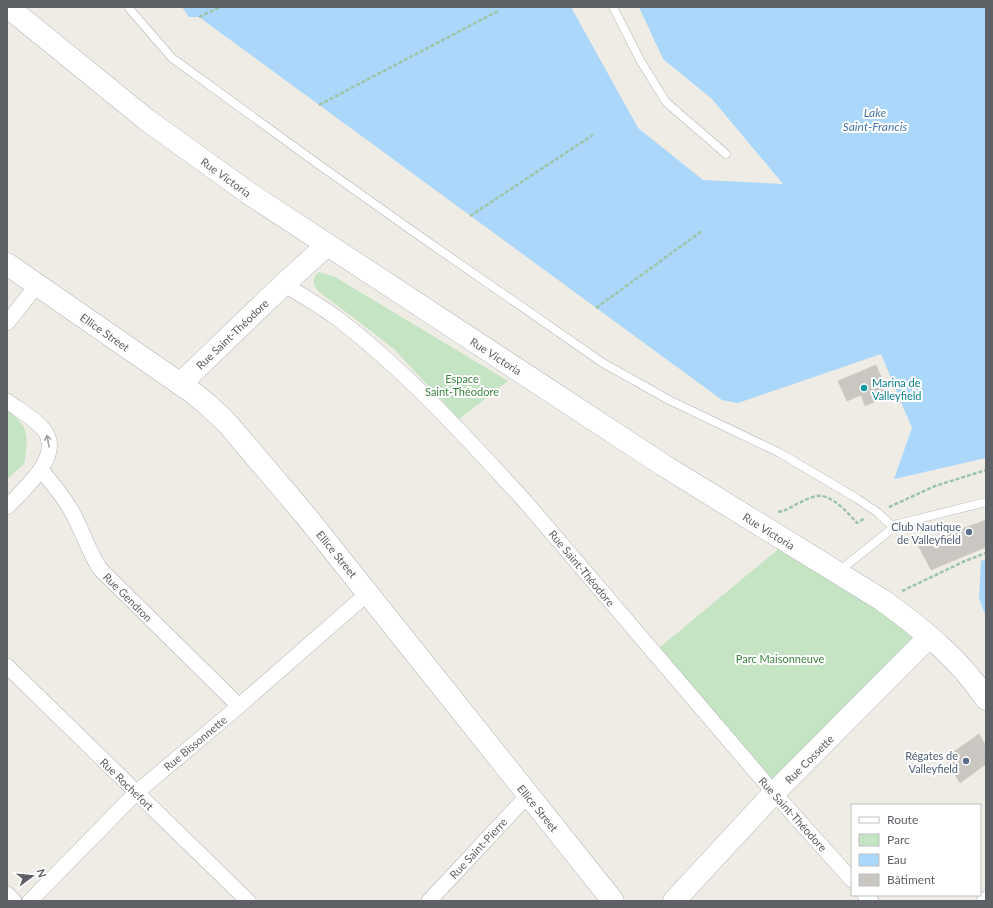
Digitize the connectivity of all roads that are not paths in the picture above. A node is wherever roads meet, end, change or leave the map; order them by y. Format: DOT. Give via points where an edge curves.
graph roads {
  1 [pos="8,7"];
  2 [pos="128,7"];
  3 [pos="134,7"];
  4 [pos="613,7"];
  5 [pos="139,19"];
  6 [pos="726,154"];
  7 [pos="327,245"];
  8 [pos="7,264"];
  9 [pos="284,284"];
  10 [pos="37,285"];
  11 [pos="7,323"];
  12 [pos="180,384"];
  13 [pos="7,401"];
  14 [pos="41,470"];
  15 [pos="986,502"];
  16 [pos="7,507"];
  17 [pos="898,524"];
  18 [pos="837,573"];
  19 [pos="368,593"];
  20 [pos="930,637"];
  21 [pos="7,666"];
  22 [pos="986,699"];
  23 [pos="238,706"];
  24 [pos="136,793"];
  25 [pos="774,794"];
  26 [pos="528,795"];
  27 [pos="851,879"];
  28 [pos="7,894"];
  29 [pos="14,901"];
  30 [pos="30,901"];
  31 [pos="248,901"];
  32 [pos="429,901"];
  33 [pos="613,901"];
  34 [pos="674,901"];
  1 -- 7 [label="street, Rue Victoria" via="147,120 250,194"];
  2 -- 5 [label="lane"];
  3 -- 5 [label="lane"];
  4 -- 6 [label="lane" via="640,60 666,102"];
  5 -- 17 [label="lane" via="172,58 375,205 603,363 669,400 780,453 877,512 891,525"];
  7 -- 9 [label="street, Rue Saint-Théodore"];
  7 -- 18 [label="street, Rue Victoria" via="663,466"];
  8 -- 10 [label="street, Ellice Street"];
  9 -- 12 [label="street, Rue Saint-Théodore"];
  9 -- 25 [label="street, Rue Saint-Théodore" via="337,318 383,356 427,398 523,499"];
  10 -- 11 [label="street"];
  10 -- 12 [label="street, Ellice Street"];
  12 -- 19 [label="street, Ellice Street" via="227,423"];
  14 -- 13 [label="street, one-way" via="49,451 45,431"];
  14 -- 16 [label="street"];
  14 -- 23 [label="street, Rue Gendron" via="71,510 100,570"];
  15 -- 17 [label="lane"];
  17 -- 18 [label="lane"];
  18 -- 20 [label="street, Rue Victoria" via="882,600"];
  19 -- 23 [label="street, Rue Bissonnette"];
  19 -- 26 [label="street, Ellice Street"];
  20 -- 22 [label="street, Rue Victoria" via="960,665"];
  20 -- 25 [label="street, Rue Cossette"];
  21 -- 24 [label="street, Rue Rochefort"];
  23 -- 24 [label="street, Rue Bissonnette"];
  24 -- 30 [label="street, Rue Bissonnette"];
  24 -- 31 [label="street, Rue Rochefort"];
  25 -- 27 [label="street, Rue Saint-Théodore"];
  25 -- 34 [label="street, Rue Cossette"];
  26 -- 32 [label="street, Rue Saint-Pierre"];
  26 -- 33 [label="street, Ellice Street"];
  28 -- 29 [label="street"];
}
